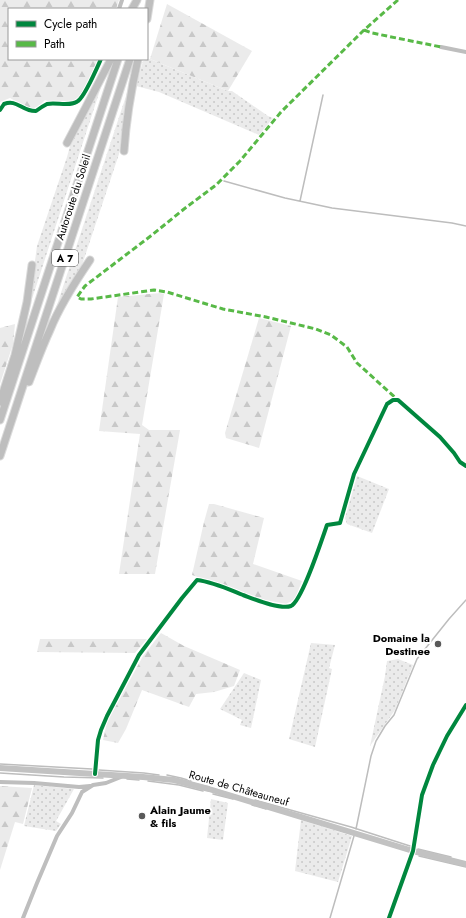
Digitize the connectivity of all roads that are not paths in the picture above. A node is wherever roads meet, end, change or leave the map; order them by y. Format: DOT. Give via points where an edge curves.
graph roads {
  1 [pos="150,0"];
  2 [pos="148,13"];
  3 [pos="441,47"];
  4 [pos="466,52"];
  5 [pos="101,60"];
  6 [pos="110,60"];
  7 [pos="118,60"];
  8 [pos="130,60"];
  9 [pos="138,60"];
  10 [pos="0,110"];
  11 [pos="66,143"];
  12 [pos="124,151"];
  13 [pos="90,260"];
  14 [pos="32,265"];
  15 [pos="0,402"];
  16 [pos="17,403"];
  17 [pos="0,420"];
  18 [pos="0,456"];
  19 [pos="466,466"];
  20 [pos="466,705"];
  21 [pos="0,768"];
  22 [pos="95,774"];
  23 [pos="123,776"];
  24 [pos="0,782"];
  25 [pos="93,785"];
  26 [pos="413,851"];
  27 [pos="466,864"];
  28 [pos="23,918"];
  29 [pos="389,918"];
  1 -- 2 [label="highway"];
  3 -- 4 [label="street"];
  5 -- 10 [label="street" via="85,92 75,103 49,104 36,111 8,102 0,107"];
  6 -- 11 [label="highway"];
  7 -- 17 [label="highway, Autoroute du Soleil / A 7"];
  8 -- 16 [label="highway, Autoroute du Soleil / A 7"];
  9 -- 12 [label="highway" via="131,90"];
  13 -- 16 [label="highway" via="49,330 28,384"];
  14 -- 15 [label="highway" via="28,302"];
  16 -- 18 [label="highway, Autoroute du Soleil / A 7"];
  19 -- 22 [label="street" via="398,400 387,404 354,474 340,523 327,525 298,599 285,607 273,605 197,580 140,655 107,716 98,740"];
  20 -- 26 [label="street" via="447,736 422,795"];
  21 -- 22 [label="main road, Route de Châteauneuf"];
  22 -- 23 [label="main road, Route de Châteauneuf"];
  23 -- 25 [label="street"];
  23 -- 26 [label="main road, Route de Châteauneuf" via="174,780 209,789"];
  24 -- 25 [label="street" via="79,787"];
  25 -- 28 [label="street" via="82,792 57,836"];
  26 -- 27 [label="main road, Route de Châteauneuf"];
  26 -- 29 [label="street"];
}
